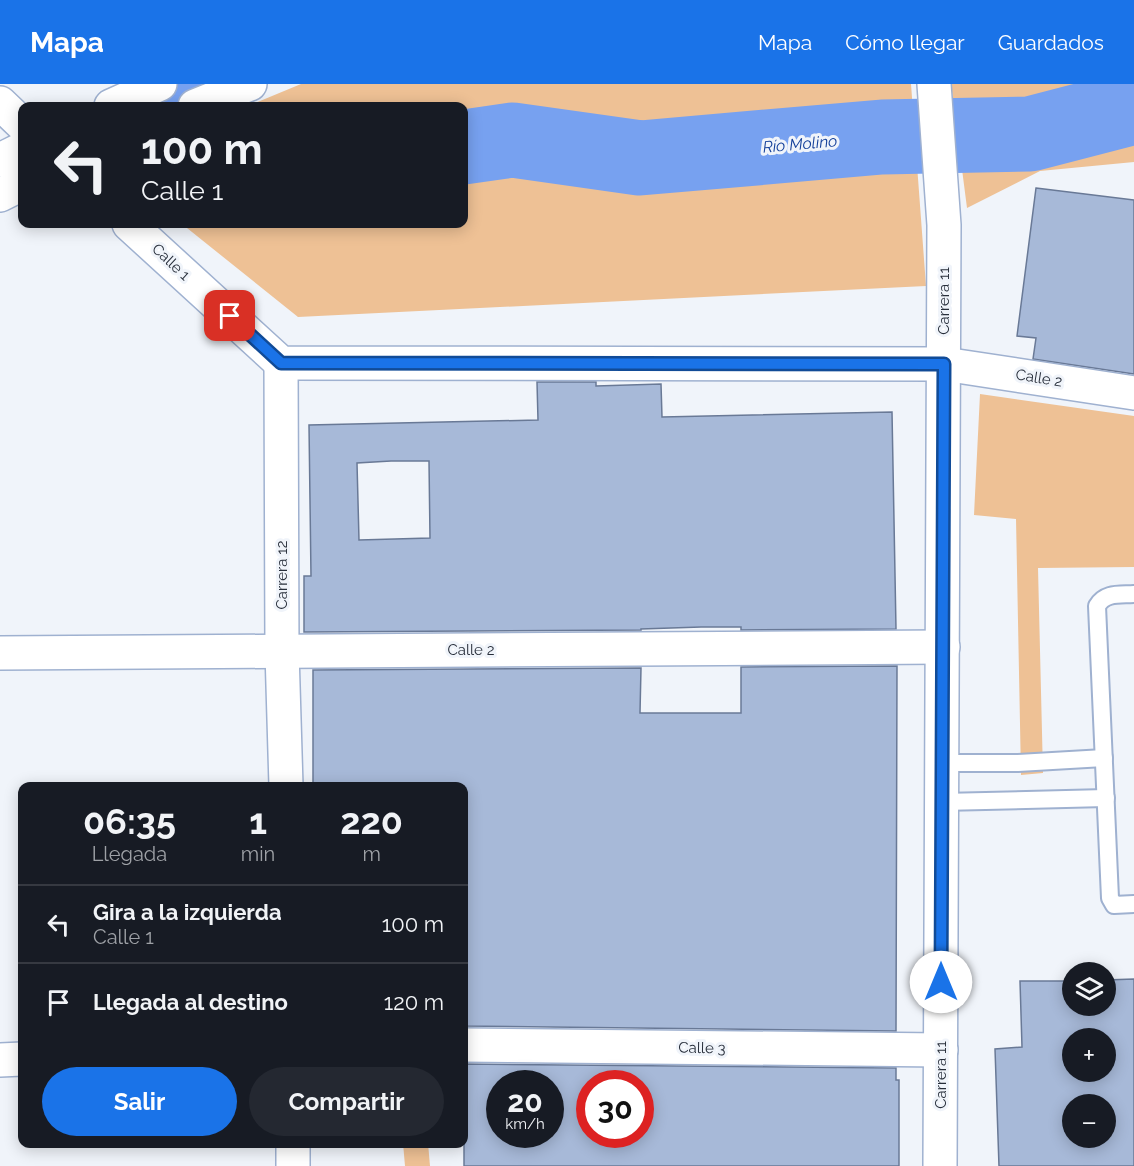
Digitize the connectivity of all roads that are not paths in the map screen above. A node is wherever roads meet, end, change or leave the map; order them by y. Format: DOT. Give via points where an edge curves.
graph roads {
  1 [pos="160,84"];
  2 [pos="250,84"];
  3 [pos="934,84"];
  4 [pos="120,102"];
  5 [pos="205,102"];
  6 [pos="0,103"];
  7 [pos="18,120"];
  8 [pos="18,151"];
  9 [pos="0,160"];
  10 [pos="18,186"];
  11 [pos="0,195"];
  12 [pos="133,228"];
  13 [pos="281,363"];
  14 [pos="944,364"];
  15 [pos="1134,393"];
  16 [pos="1134,594"];
  17 [pos="943,647"];
  18 [pos="282,652"];
  19 [pos="0,653"];
  20 [pos="1104,759"];
  21 [pos="942,763"];
  22 [pos="286,782"];
  23 [pos="1106,798"];
  24 [pos="942,802"];
  25 [pos="1134,904"];
  26 [pos="468,1045"];
  27 [pos="941,1050"];
  28 [pos="18,1059"];
  29 [pos="0,1060"];
  30 [pos="293,1148"];
  31 [pos="293,1166"];
  32 [pos="940,1166"];
  1 -- 4 [label="street"];
  2 -- 5 [label="street"];
  3 -- 14 [label="street, Carrera 11" via="944,225"];
  6 -- 7 [label="street"];
  8 -- 9 [label="street"];
  10 -- 11 [label="street"];
  12 -- 13 [label="street, Calle 1"];
  13 -- 14 [label="street"];
  13 -- 18 [label="street, Carrera 12"];
  14 -- 15 [label="street, Calle 2"];
  14 -- 17 [label="street, Carrera 11"];
  16 -- 20 [label="lane" via="1108,595 1097,606"];
  17 -- 18 [label="street, Calle 2"];
  17 -- 21 [label="street, Carrera 11"];
  18 -- 19 [label="street, Calle 2"];
  18 -- 22 [label="street, Carrera 12"];
  20 -- 21 [label="lane"];
  20 -- 23 [label="lane"];
  21 -- 24 [label="street, Carrera 11"];
  23 -- 24 [label="lane"];
  23 -- 25 [label="lane" via="1110,898 1114,905"];
  24 -- 27 [label="street, Carrera 11"];
  26 -- 27 [label="street, Calle 3"];
  27 -- 32 [label="street, Carrera 11"];
  28 -- 29 [label="street"];
  30 -- 31 [label="street"];
}
